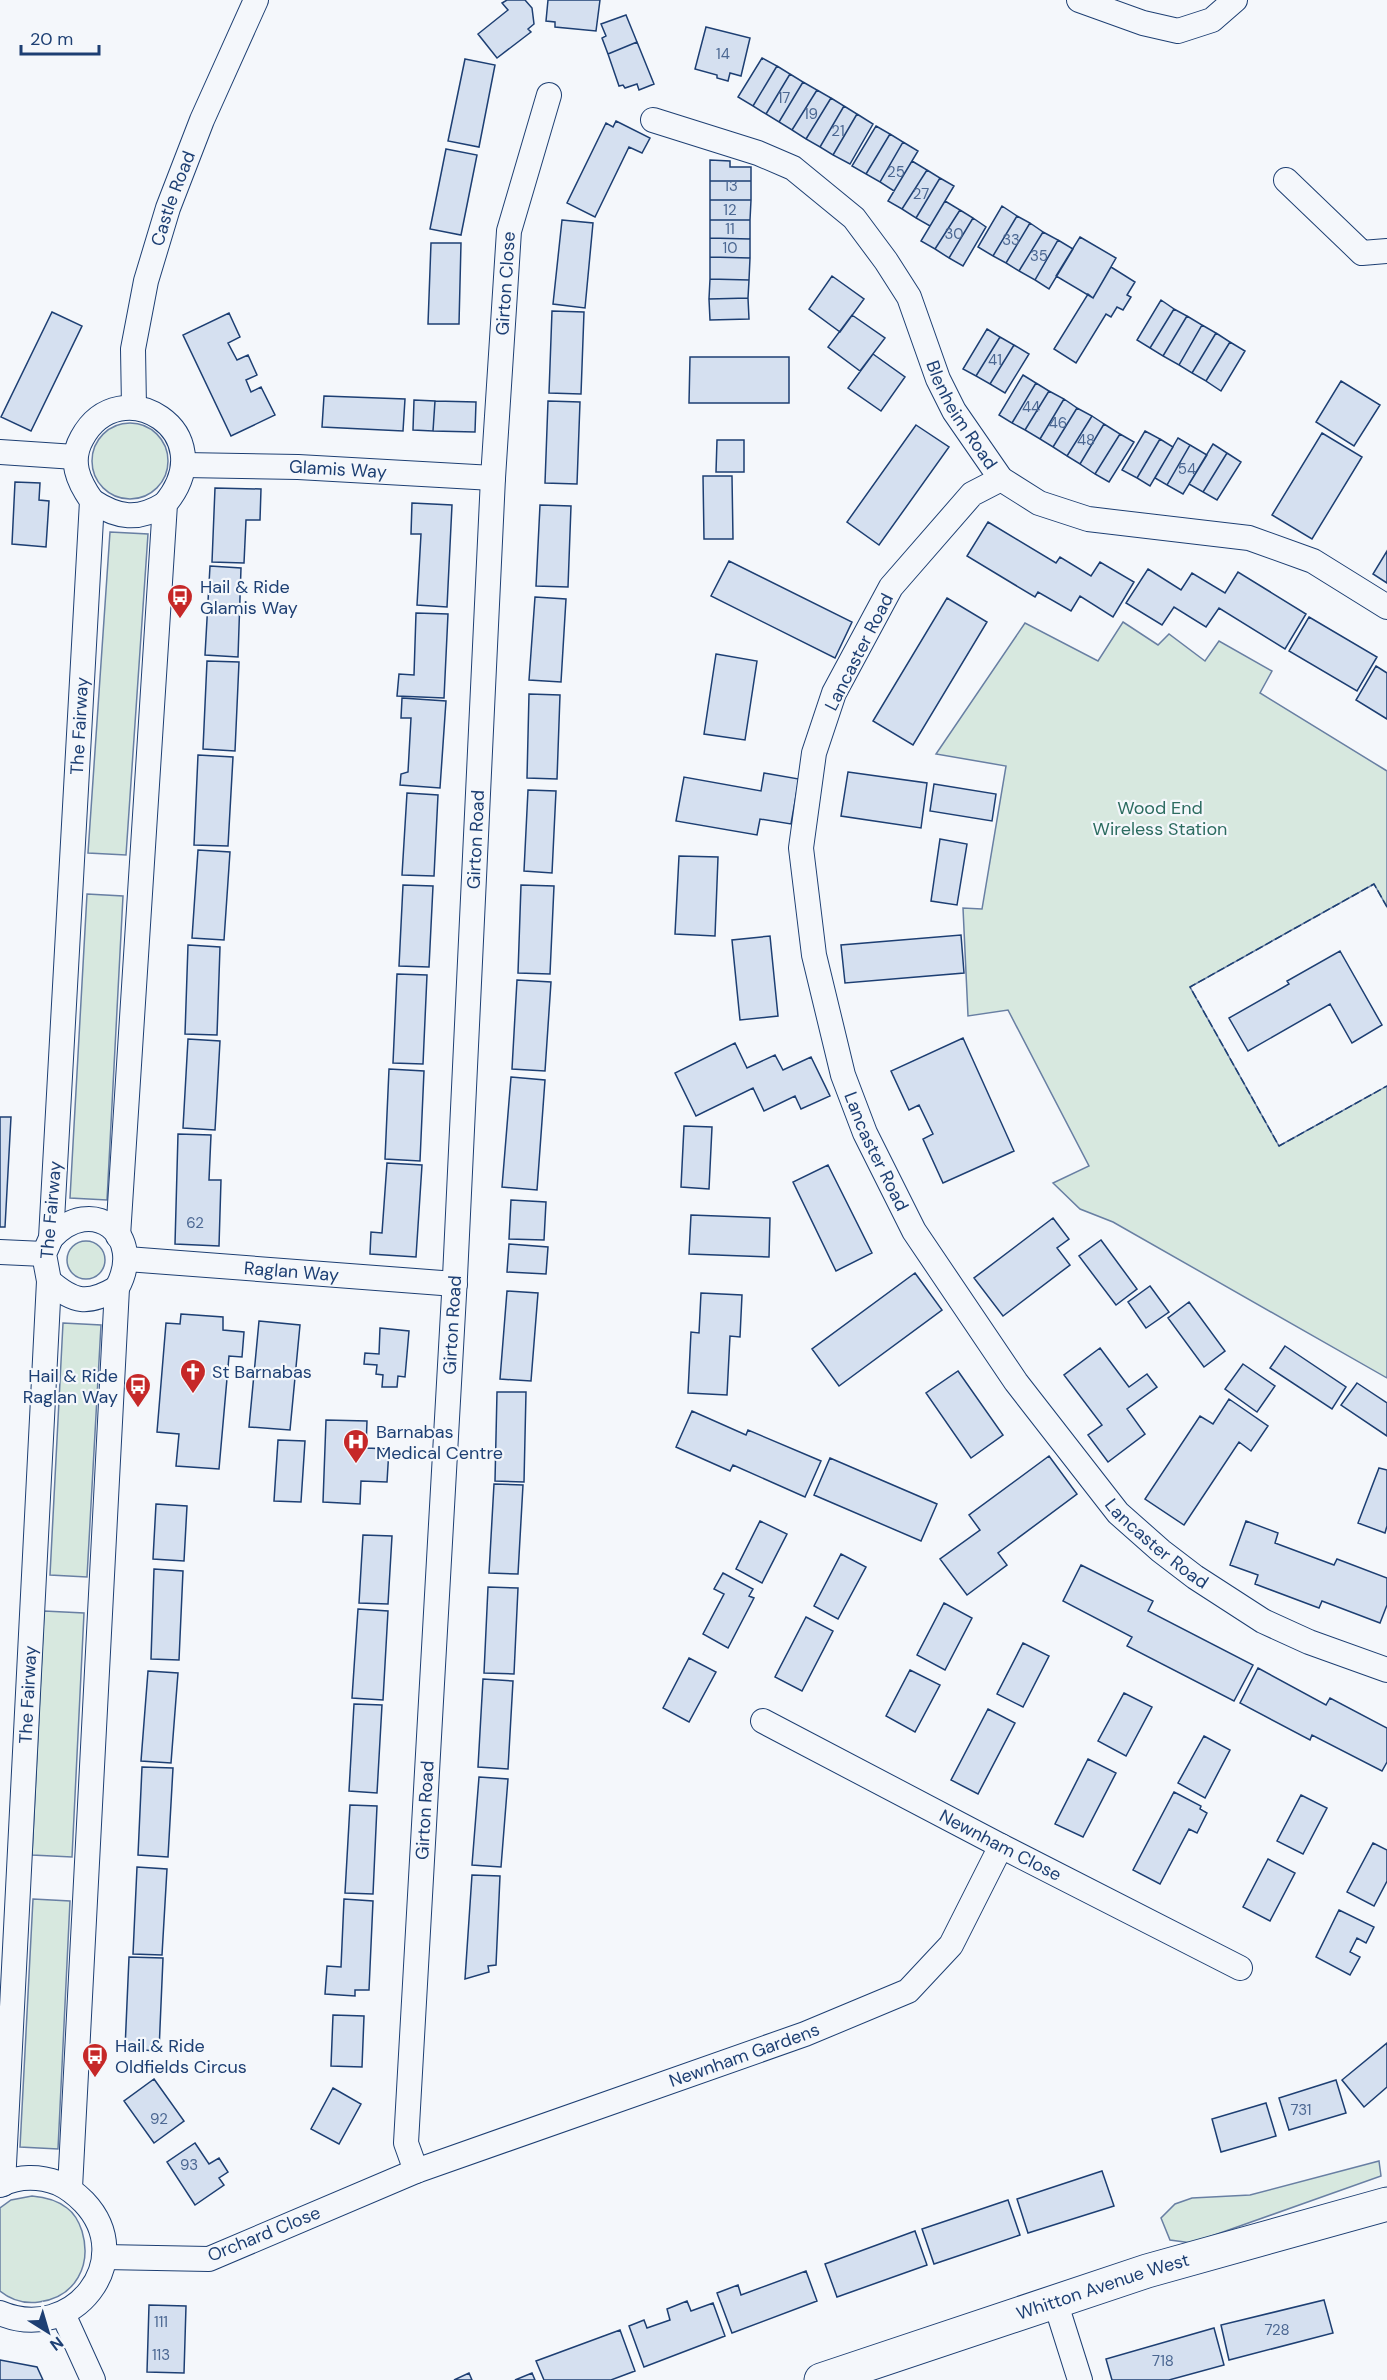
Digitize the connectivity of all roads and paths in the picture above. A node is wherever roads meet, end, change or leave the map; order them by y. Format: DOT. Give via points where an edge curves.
graph roads {
  1 [pos="256,0"];
  2 [pos="1079,0"];
  3 [pos="1235,0"];
  4 [pos="549,95"];
  5 [pos="653,120"];
  6 [pos="1286,180"];
  7 [pos="1387,251"];
  8 [pos="134,408"];
  9 [pos="0,452"];
  10 [pos="75,457"];
  11 [pos="184,465"];
  12 [pos="493,478"];
  13 [pos="1001,478"];
  14 [pos="92,501"];
  15 [pos="165,504"];
  16 [pos="1387,606"];
  17 [pos="118,1236"];
  18 [pos="47,1246"];
  19 [pos="0,1252"];
  20 [pos="127,1259"];
  21 [pos="49,1281"];
  22 [pos="455,1284"];
  23 [pos="117,1288"];
  24 [pos="1387,1670"];
  25 [pos="763,1721"];
  26 [pos="1001,1846"];
  27 [pos="1239,1968"];
  28 [pos="416,2171"];
  29 [pos="1,2184"];
  30 [pos="70,2188"];
  31 [pos="1387,2204"];
  32 [pos="104,2257"];
  33 [pos="1055,2301"];
  34 [pos="0,2313"];
  35 [pos="63,2314"];
  36 [pos="93,2380"];
  37 [pos="821,2380"];
  38 [pos="1080,2380"];
  1 -- 8 [label="street, Castle Road" via="202,120 168,208 146,281 133,349"];
  2 -- 3 [label="street" via="1178,31 1212,20"];
  4 -- 12 [label="street, Girton Close" via="509,231"];
  5 -- 13 [label="street, Blenheim Road" via="793,168 854,218 909,297 938,379 954,411"];
  6 -- 7 [label="street" via="1362,253"];
  8 -- 10 [label="street" via="116,409 99,417 87,429"];
  8 -- 11 [label="street" via="160,416 174,429 182,446"];
  9 -- 10 [label="street"];
  10 -- 14 [label="street" via="79,482"];
  11 -- 12 [label="street, Glamis Way"];
  11 -- 15 [label="street" via="176,490"];
  12 -- 22 [label="street, Girton Road"];
  13 -- 16 [label="street, Blenheim Road" via="1039,503 1088,519 1249,537 1313,561"];
  13 -- 24 [label="street, Lancaster Road" via="972,494 891,587 834,693 814,753 801,848 814,955 843,1075 865,1133 914,1231 1016,1382 1118,1513 1195,1577 1263,1621"];
  14 -- 15 [label="street" via="110,513 129,517"];
  14 -- 18 [label="street, The Fairway"];
  15 -- 17 [label="street"];
  17 -- 18 [label="street" via="99,1220 84,1218 61,1227"];
  17 -- 20 [label="street" via="125,1245"];
  18 -- 19 [label="street"];
  18 -- 21 [label="street, The Fairway"];
  20 -- 22 [label="street, Raglan Way"];
  20 -- 23 [label="street"];
  21 -- 23 [label="street" via="66,1296 79,1300 99,1298"];
  21 -- 29 [label="street, The Fairway"];
  22 -- 28 [label="street, Girton Road" via="406,2143"];
  23 -- 30 [label="street"];
  25 -- 26 [label="street, Newnham Close"];
  26 -- 27 [label="street, Newnham Close"];
  26 -- 28 [label="street, Newnham Gardens" via="951,1945 908,1991 805,2034"];
  28 -- 32 [label="street, Orchard Close" via="209,2259"];
  29 -- 30 [label="street" via="20,2178 45,2178"];
  30 -- 32 [label="street" via="95,2214 103,2236"];
  31 -- 33 [label="main road, Whitton Avenue West"];
  32 -- 35 [label="street" via="99,2275 85,2298"];
  33 -- 37 [label="main road, Whitton Avenue West"];
  33 -- 38 [label="street"];
  34 -- 35 [label="street" via="30,2322"];
  35 -- 36 [label="street"];
}
